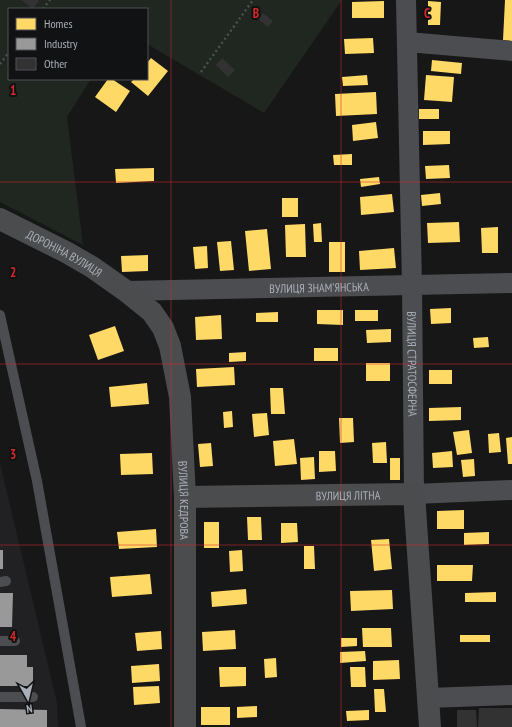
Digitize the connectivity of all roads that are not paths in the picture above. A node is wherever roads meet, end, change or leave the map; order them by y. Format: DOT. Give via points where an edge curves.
graph roads {
  1 [pos="406,0"];
  2 [pos="407,42"];
  3 [pos="512,51"];
  4 [pos="0,219"];
  5 [pos="512,284"];
  6 [pos="412,286"];
  7 [pos="126,291"];
  8 [pos="0,315"];
  9 [pos="512,490"];
  10 [pos="414,494"];
  11 [pos="185,497"];
  12 [pos="0,641"];
  13 [pos="15,641"];
  14 [pos="512,695"];
  15 [pos="0,697"];
  16 [pos="33,697"];
  17 [pos="428,698"];
  18 [pos="81,727"];
  19 [pos="185,727"];
  20 [pos="430,727"];
  1 -- 2 [label="street, ВУЛИЦЯ СТРАТОСФЕРНА"];
  2 -- 3 [label="street"];
  2 -- 6 [label="street, ВУЛИЦЯ СТРАТОСФЕРНА"];
  4 -- 7 [label="street, ДОРОНІНА ВУЛИЦЯ" via="92,266"];
  5 -- 6 [label="street, ВУЛИЦЯ ЗНАМ’ЯНСЬКА"];
  6 -- 7 [label="street, ВУЛИЦЯ ЗНАМ’ЯНСЬКА"];
  6 -- 10 [label="street, ВУЛИЦЯ СТРАТОСФЕРНА"];
  7 -- 11 [label="street, ВУЛИЦЯ КЕДРОВА" via="152,312 163,328 170,346 180,397"];
  8 -- 18 [label="lane" via="37,481"];
  9 -- 10 [label="street, ВУЛИЦЯ ЛІТНА"];
  10 -- 11 [label="street, ВУЛИЦЯ ЛІТНА"];
  10 -- 17 [label="street, ВУЛИЦЯ СТРАТОСФЕРНА"];
  11 -- 19 [label="street, ВУЛИЦЯ КЕДРОВА"];
  12 -- 13 [label="lane"];
  14 -- 17 [label="street"];
  15 -- 16 [label="lane"];
  17 -- 20 [label="street, ВУЛИЦЯ СТРАТОСФЕРНА"];
}
